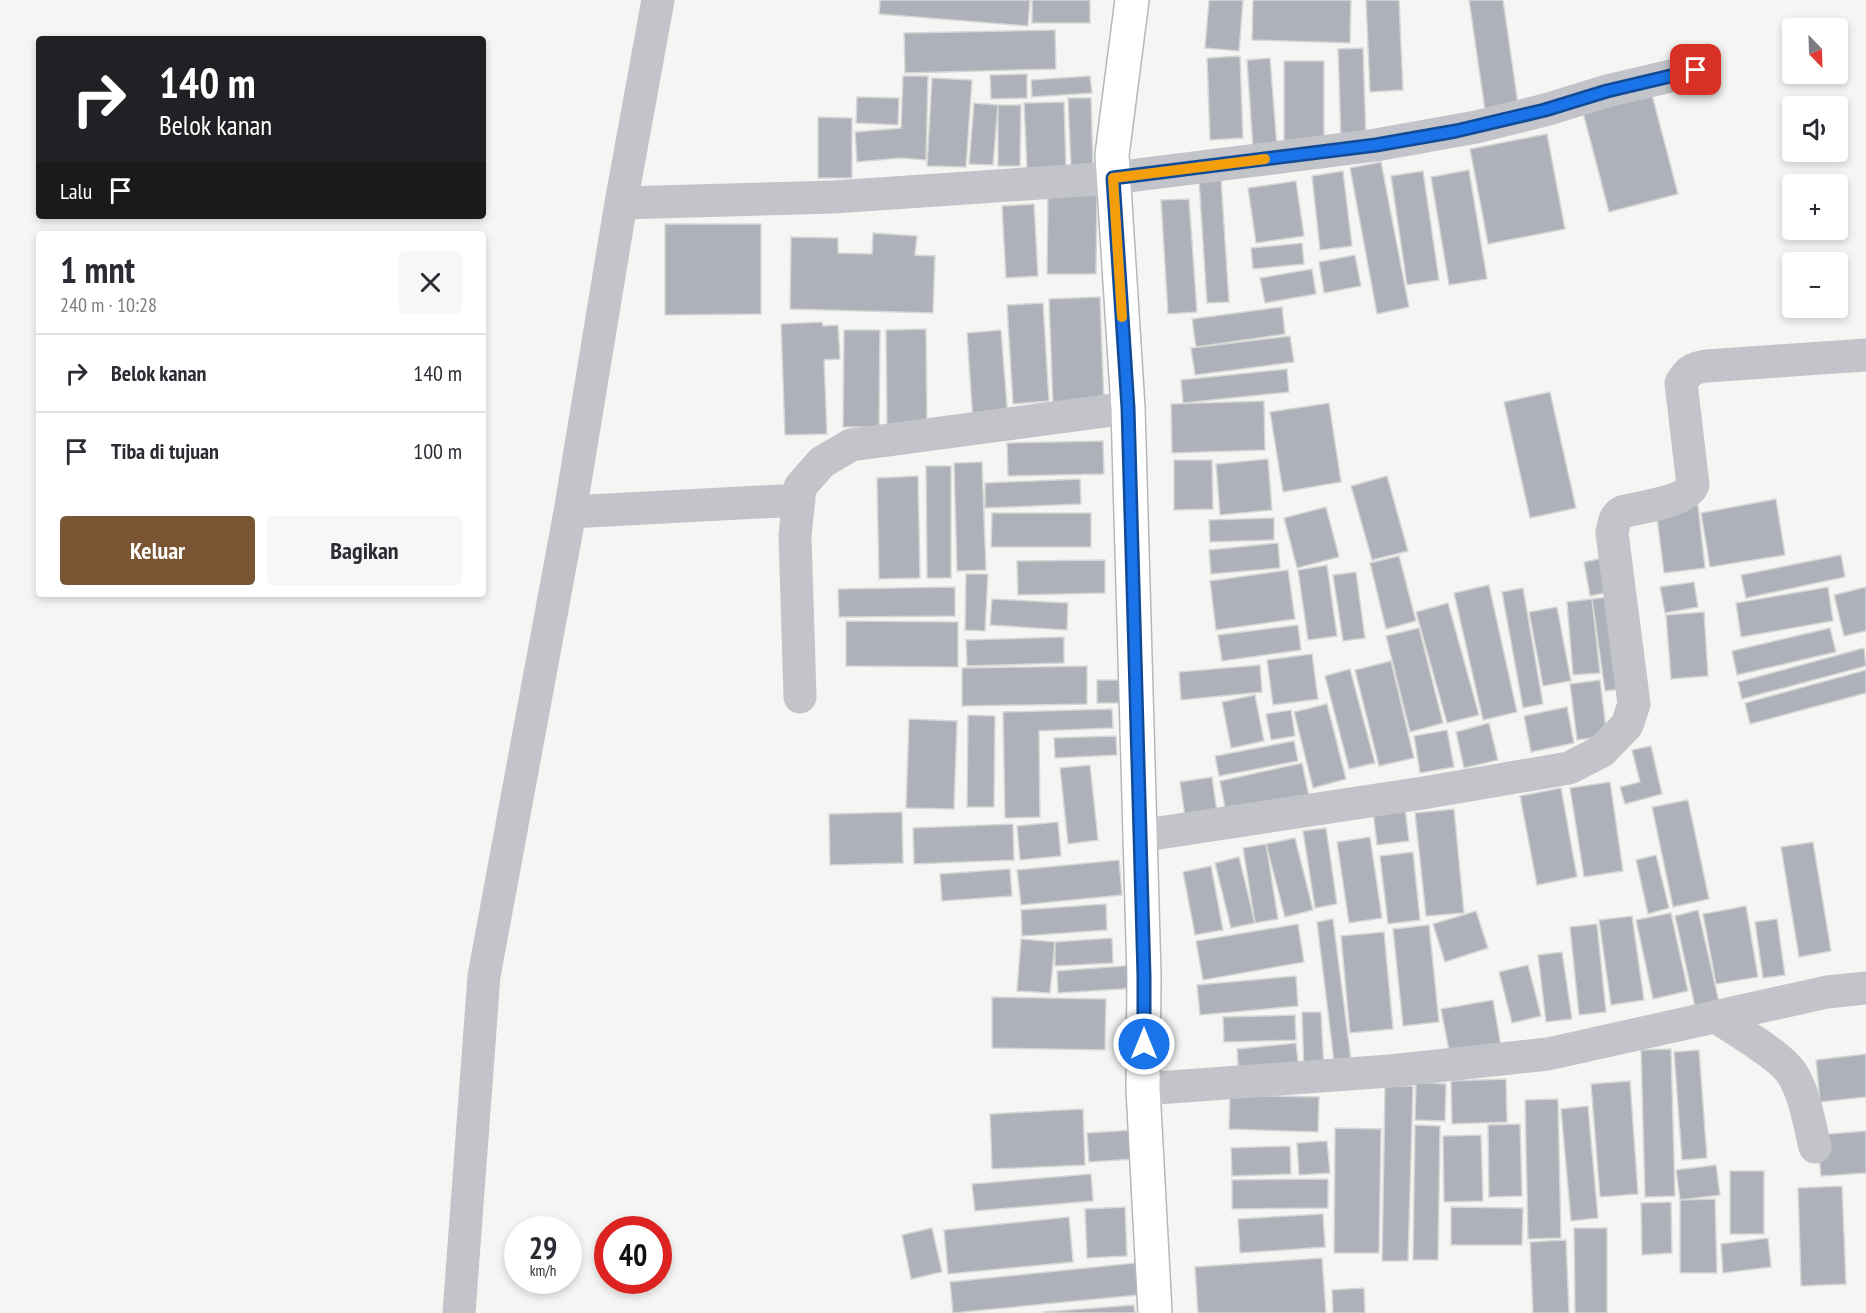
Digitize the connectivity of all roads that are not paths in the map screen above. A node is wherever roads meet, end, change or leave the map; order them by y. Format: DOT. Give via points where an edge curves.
graph roads {
  1 [pos="658,0"];
  2 [pos="1132,0"];
  3 [pos="1696,70"];
  4 [pos="1113,178"];
  5 [pos="621,203"];
  6 [pos="1866,355"];
  7 [pos="1128,408"];
  8 [pos="799,500"];
  9 [pos="570,512"];
  10 [pos="800,697"];
  11 [pos="1139,836"];
  12 [pos="1866,988"];
  13 [pos="1716,1017"];
  14 [pos="1143,1089"];
  15 [pos="1815,1147"];
  16 [pos="459,1313"];
  17 [pos="1155,1313"];
  1 -- 5 [label="street"];
  2 -- 4 [label="street" via="1112,155"];
  3 -- 4 [label="street" via="1465,129 1376,145"];
  4 -- 5 [label="street" via="834,197"];
  4 -- 7 [label="street"];
  5 -- 9 [label="street"];
  6 -- 11 [label="street" via="1706,366 1687,372 1681,383 1693,485 1679,498 1622,512 1614,524 1634,704 1627,725 1602,751 1569,768"];
  7 -- 8 [label="street" via="850,446 822,462 800,487"];
  7 -- 11 [label="street"];
  8 -- 9 [label="street"];
  8 -- 10 [label="street" via="795,536"];
  9 -- 16 [label="street" via="484,976"];
  11 -- 14 [label="street"];
  12 -- 13 [label="street" via="1827,992"];
  13 -- 14 [label="street" via="1548,1054 1390,1071"];
  13 -- 15 [label="street" via="1791,1071"];
  14 -- 17 [label="street"];
}
